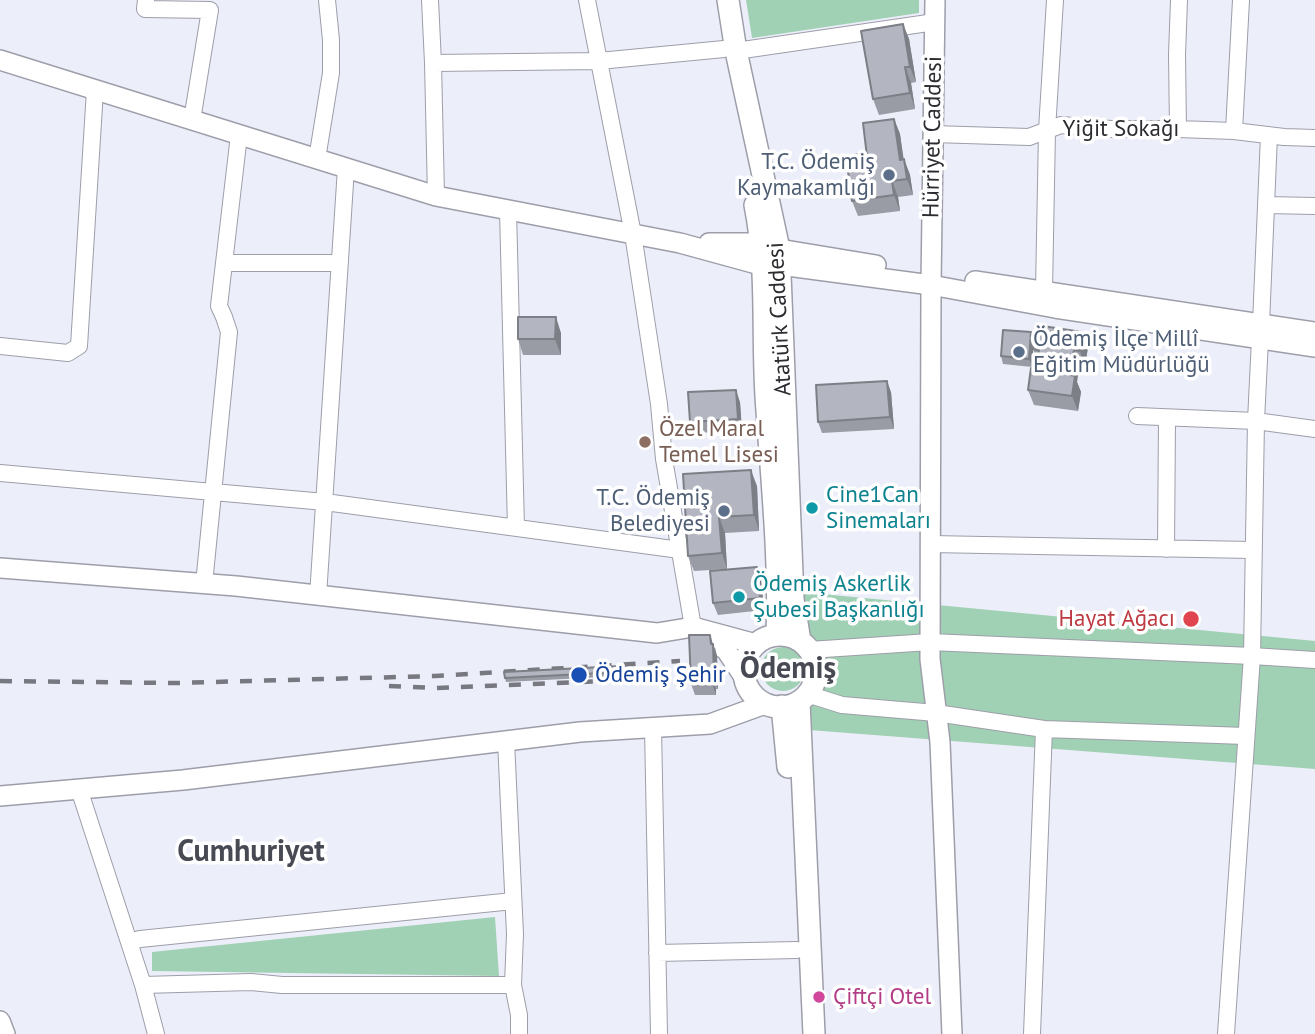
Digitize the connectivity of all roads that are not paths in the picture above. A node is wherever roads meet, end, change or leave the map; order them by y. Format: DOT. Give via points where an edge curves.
graph roads {
  1 [pos="146,0"];
  2 [pos="327,0"];
  3 [pos="430,0"];
  4 [pos="587,0"];
  5 [pos="715,0"];
  6 [pos="728,0"];
  7 [pos="935,0"];
  8 [pos="1055,0"];
  9 [pos="1179,0"];
  10 [pos="1241,0"];
  11 [pos="934,23"];
  12 [pos="730,50"];
  13 [pos="0,60"];
  14 [pos="599,61"];
  15 [pos="433,63"];
  16 [pos="95,90"];
  17 [pos="192,120"];
  18 [pos="1178,129"];
  19 [pos="1047,130"];
  20 [pos="1234,131"];
  21 [pos="933,134"];
  22 [pos="239,135"];
  23 [pos="1269,135"];
  24 [pos="1315,138"];
  25 [pos="317,159"];
  26 [pos="346,168"];
  27 [pos="436,196"];
  28 [pos="1266,205"];
  29 [pos="1315,206"];
  30 [pos="508,210"];
  31 [pos="633,234"];
  32 [pos="771,256"];
  33 [pos="224,263"];
  34 [pos="340,263"];
  35 [pos="931,280"];
  36 [pos="1044,291"];
  37 [pos="1261,331"];
  38 [pos="1315,332"];
  39 [pos="0,346"];
  40 [pos="1315,346"];
  41 [pos="1137,416"];
  42 [pos="1167,418"];
  43 [pos="1256,422"];
  44 [pos="1315,429"];
  45 [pos="0,473"];
  46 [pos="213,493"];
  47 [pos="325,502"];
  48 [pos="516,528"];
  49 [pos="930,544"];
  50 [pos="1166,549"];
  51 [pos="680,550"];
  52 [pos="1252,550"];
  53 [pos="0,568"];
  54 [pos="204,584"];
  55 [pos="318,596"];
  56 [pos="693,627"];
  57 [pos="777,635"];
  58 [pos="930,642"];
  59 [pos="756,644"];
  60 [pos="804,645"];
  61 [pos="1252,656"];
  62 [pos="1315,660"];
  63 [pos="744,677"];
  64 [pos="788,701"];
  65 [pos="936,713"];
  66 [pos="653,728"];
  67 [pos="1044,729"];
  68 [pos="1246,736"];
  69 [pos="506,741"];
  70 [pos="79,789"];
  71 [pos="0,796"];
  72 [pos="513,901"];
  73 [pos="129,942"];
  74 [pos="797,950"];
  75 [pos="657,953"];
  76 [pos="143,985"];
  77 [pos="513,985"];
  78 [pos="0,1021"];
  79 [pos="5,1034"];
  80 [pos="156,1034"];
  81 [pos="519,1034"];
  82 [pos="659,1034"];
  83 [pos="800,1034"];
  84 [pos="814,1034"];
  85 [pos="952,1034"];
  86 [pos="1032,1034"];
  87 [pos="1226,1034"];
  1 -- 17 [label="street" via="145,9 210,10"];
  2 -- 25 [label="street" via="331,73"];
  3 -- 15 [label="street"];
  4 -- 14 [label="street"];
  5 -- 12 [label="main road, Atatürk Caddesi"];
  6 -- 12 [label="main road, Atatürk Caddesi"];
  7 -- 11 [label="street, Hürriyet Caddesi"];
  8 -- 19 [label="street"];
  9 -- 18 [label="street"];
  10 -- 20 [label="street"];
  11 -- 12 [label="street"];
  11 -- 21 [label="street, Hürriyet Caddesi"];
  12 -- 14 [label="street"];
  12 -- 32 [label="main road, Atatürk Caddesi" via="760,229"];
  13 -- 16 [label="street"];
  14 -- 15 [label="street"];
  14 -- 31 [label="street"];
  15 -- 27 [label="street"];
  16 -- 17 [label="street"];
  16 -- 39 [label="street" via="79,346 68,353"];
  17 -- 22 [label="street"];
  18 -- 19 [label="street, Yiğit Sokağı" via="1061,125"];
  18 -- 20 [label="street, Yiğit Sokağı"];
  19 -- 21 [label="street, Yiğit Sokağı" via="1029,136"];
  19 -- 36 [label="street"];
  20 -- 23 [label="street, Yiğit Sokağı"];
  21 -- 35 [label="street, Hürriyet Caddesi"];
  22 -- 25 [label="street"];
  22 -- 33 [label="street"];
  23 -- 24 [label="street, Yiğit Sokağı"];
  23 -- 28 [label="street"];
  25 -- 26 [label="street"];
  26 -- 27 [label="street"];
  26 -- 34 [label="street"];
  27 -- 30 [label="street"];
  28 -- 29 [label="street"];
  28 -- 37 [label="street"];
  30 -- 31 [label="street"];
  30 -- 48 [label="street"];
  31 -- 32 [label="street"];
  31 -- 51 [label="street"];
  32 -- 35 [label="street"];
  32 -- 57 [label="main road, Atatürk Caddesi" via="766,394 779,599"];
  32 -- 60 [label="main road, Atatürk Caddesi" via="793,599"];
  33 -- 34 [label="street"];
  33 -- 46 [label="street" via="219,306 229,332"];
  34 -- 47 [label="street"];
  35 -- 36 [label="street"];
  35 -- 37 [label="street" via="1055,308"];
  35 -- 49 [label="street, Hürriyet Caddesi"];
  36 -- 37 [label="street"];
  37 -- 38 [label="street"];
  37 -- 40 [label="street"];
  37 -- 43 [label="street"];
  41 -- 42 [label="street"];
  42 -- 43 [label="street"];
  42 -- 50 [label="street"];
  43 -- 44 [label="street"];
  43 -- 52 [label="street"];
  45 -- 46 [label="street"];
  46 -- 47 [label="street"];
  46 -- 54 [label="street"];
  47 -- 48 [label="street"];
  47 -- 55 [label="street"];
  48 -- 51 [label="street"];
  49 -- 50 [label="street"];
  49 -- 58 [label="street, Hürriyet Caddesi"];
  50 -- 52 [label="street"];
  51 -- 56 [label="street"];
  52 -- 61 [label="street"];
  53 -- 54 [label="street"];
  54 -- 55 [label="street"];
  55 -- 56 [label="street" via="657,633"];
  56 -- 59 [label="street"];
  56 -- 63 [label="street" via="726,650"];
  57 -- 59 [label="main road"];
  57 -- 60 [label="main road"];
  58 -- 60 [label="street"];
  58 -- 61 [label="street"];
  58 -- 65 [label="street, Hürriyet Caddesi"];
  59 -- 63 [label="main road" via="748,653"];
  60 -- 64 [label="main road" via="814,660 813,684"];
  61 -- 62 [label="street"];
  61 -- 68 [label="street"];
  63 -- 64 [label="main road" via="755,697"];
  64 -- 65 [label="street"];
  64 -- 66 [label="street" via="710,724"];
  64 -- 74 [label="main road"];
  64 -- 84 [label="main road"];
  65 -- 67 [label="street"];
  65 -- 85 [label="street, Hürriyet Caddesi"];
  66 -- 69 [label="street"];
  66 -- 75 [label="street"];
  67 -- 68 [label="street"];
  67 -- 86 [label="street"];
  68 -- 87 [label="street"];
  69 -- 70 [label="street"];
  69 -- 72 [label="street"];
  70 -- 71 [label="street"];
  70 -- 73 [label="street"];
  72 -- 73 [label="street"];
  72 -- 77 [label="street"];
  73 -- 76 [label="street"];
  74 -- 75 [label="street"];
  74 -- 83 [label="main road"];
  75 -- 82 [label="street"];
  76 -- 77 [label="street"];
  76 -- 80 [label="street"];
  77 -- 81 [label="street"];
  78 -- 79 [label="street"];
}
